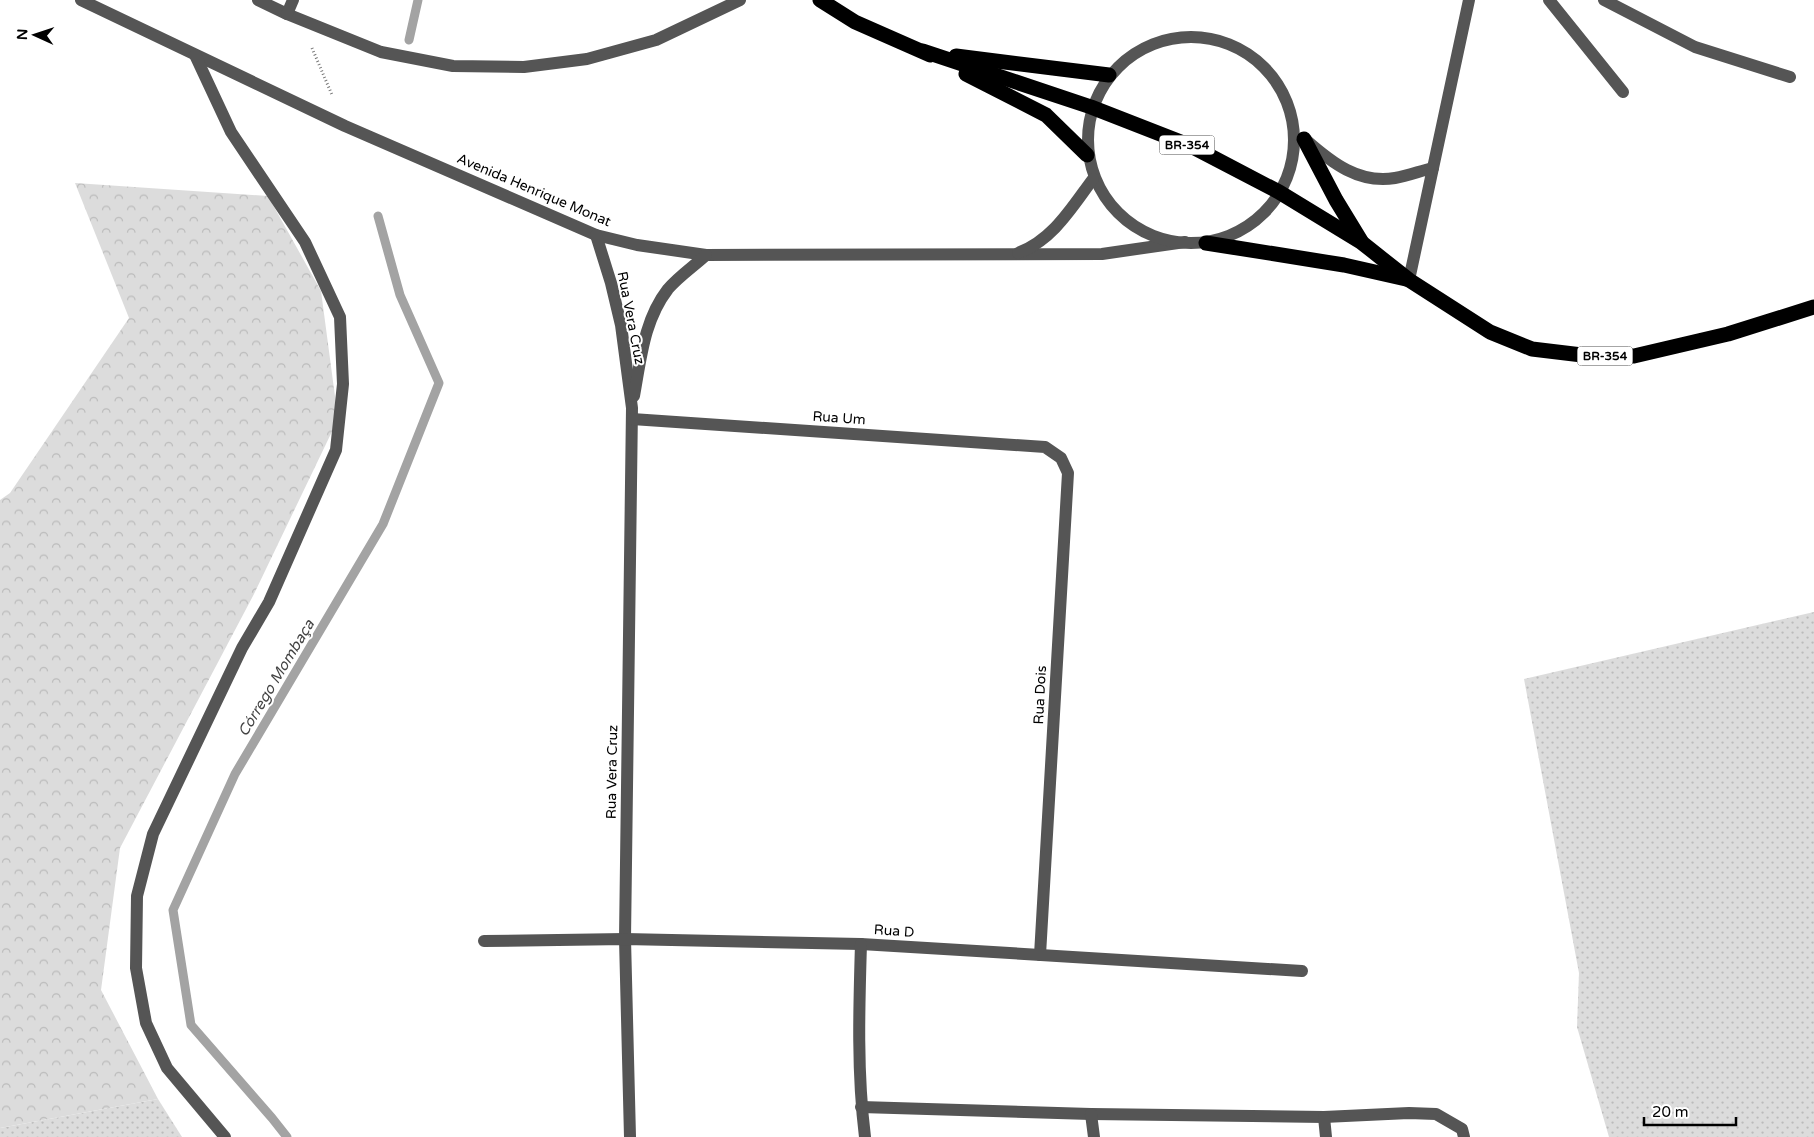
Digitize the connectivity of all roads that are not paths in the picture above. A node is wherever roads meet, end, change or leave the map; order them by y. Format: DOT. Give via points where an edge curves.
graph roads {
  1 [pos="81,0"];
  2 [pos="258,0"];
  3 [pos="292,0"];
  4 [pos="740,0"];
  5 [pos="1469,0"];
  6 [pos="1549,0"];
  7 [pos="1604,0"];
  8 [pos="826,4"];
  9 [pos="287,14"];
  10 [pos="923,51"];
  11 [pos="195,54"];
  12 [pos="1109,75"];
  13 [pos="1790,76"];
  14 [pos="1623,92"];
  15 [pos="1091,107"];
  16 [pos="1300,136"];
  17 [pos="1087,155"];
  18 [pos="1433,168"];
  19 [pos="1093,178"];
  20 [pos="1279,192"];
  21 [pos="596,235"];
  22 [pos="1185,242"];
  23 [pos="1361,242"];
  24 [pos="1206,243"];
  25 [pos="706,255"];
  26 [pos="1011,255"];
  27 [pos="1409,280"];
  28 [pos="1814,307"];
  29 [pos="632,414"];
  30 [pos="1045,447"];
  31 [pos="625,939"];
  32 [pos="484,941"];
  33 [pos="861,944"];
  34 [pos="1040,955"];
  35 [pos="1302,970"];
  36 [pos="861,1107"];
  37 [pos="1091,1114"];
  38 [pos="1324,1118"];
  39 [pos="225,1137"];
  40 [pos="630,1137"];
  41 [pos="864,1137"];
  42 [pos="1094,1137"];
  43 [pos="1326,1137"];
  44 [pos="1464,1137"];
  1 -- 11 [label="street, Avenida Henrique Monat"];
  2 -- 9 [label="street"];
  3 -- 9 [label="street"];
  4 -- 9 [label="street" via="656,40 586,59 524,67 453,66 381,52"];
  5 -- 18 [label="street"];
  6 -- 14 [label="street"];
  7 -- 13 [label="street" via="1695,47"];
  8 -- 10 [label="highway, BR-354" via="855,22"];
  10 -- 12 [label="highway"];
  10 -- 15 [label="highway, BR-354"];
  10 -- 17 [label="highway" via="1046,115"];
  11 -- 21 [label="street, Avenida Henrique Monat" via="345,126"];
  11 -- 39 [label="street" via="231,132 305,242 340,317 343,384 336,450 269,602 242,648 153,834 137,896 136,968 146,1024 167,1068"];
  12 -- 15 [label="street"];
  12 -- 16 [label="street" via="1132,54 1160,42 1190,38 1221,42 1249,55 1272,76 1288,102"];
  15 -- 17 [label="street" via="1085,139"];
  15 -- 20 [label="highway, BR-354" via="1191,146"];
  16 -- 18 [label="street" via="1328,160 1359,176 1377,180"];
  16 -- 20 [label="street" via="1293,164"];
  16 -- 23 [label="highway"];
  17 -- 19 [label="street"];
  18 -- 27 [label="street"];
  19 -- 22 [label="street" via="1123,213 1163,236"];
  19 -- 26 [label="street" via="1057,228 1029,249"];
  20 -- 23 [label="highway, BR-354"];
  20 -- 24 [label="street" via="1248,226 1228,237"];
  21 -- 25 [label="street, Avenida Henrique Monat"];
  21 -- 29 [label="street, Rua Vera Cruz" via="620,326"];
  22 -- 24 [label="street"];
  22 -- 26 [label="street, Avenida Henrique Monat" via="1102,254"];
  23 -- 27 [label="highway, BR-354"];
  24 -- 27 [label="highway" via="1344,265"];
  25 -- 26 [label="street, Avenida Henrique Monat"];
  25 -- 29 [label="street, Rua Vera Cruz" via="669,288 652,315 643,341"];
  27 -- 28 [label="highway, BR-354" via="1490,332 1532,349 1582,355 1634,356 1728,334"];
  29 -- 30 [label="street, Rua Um"];
  29 -- 31 [label="street, Rua Vera Cruz"];
  30 -- 34 [label="street, Rua Dois" via="1061,458 1068,472"];
  31 -- 32 [label="street, Rua D"];
  31 -- 33 [label="street, Rua D"];
  31 -- 40 [label="street, Rua Vera Cruz"];
  33 -- 34 [label="street, Rua D"];
  33 -- 36 [label="street"];
  34 -- 35 [label="street, Rua D"];
  36 -- 37 [label="street"];
  36 -- 41 [label="street"];
  37 -- 38 [label="street"];
  37 -- 42 [label="street"];
  38 -- 43 [label="street"];
  38 -- 44 [label="street" via="1436,1114 1462,1128"];
}
